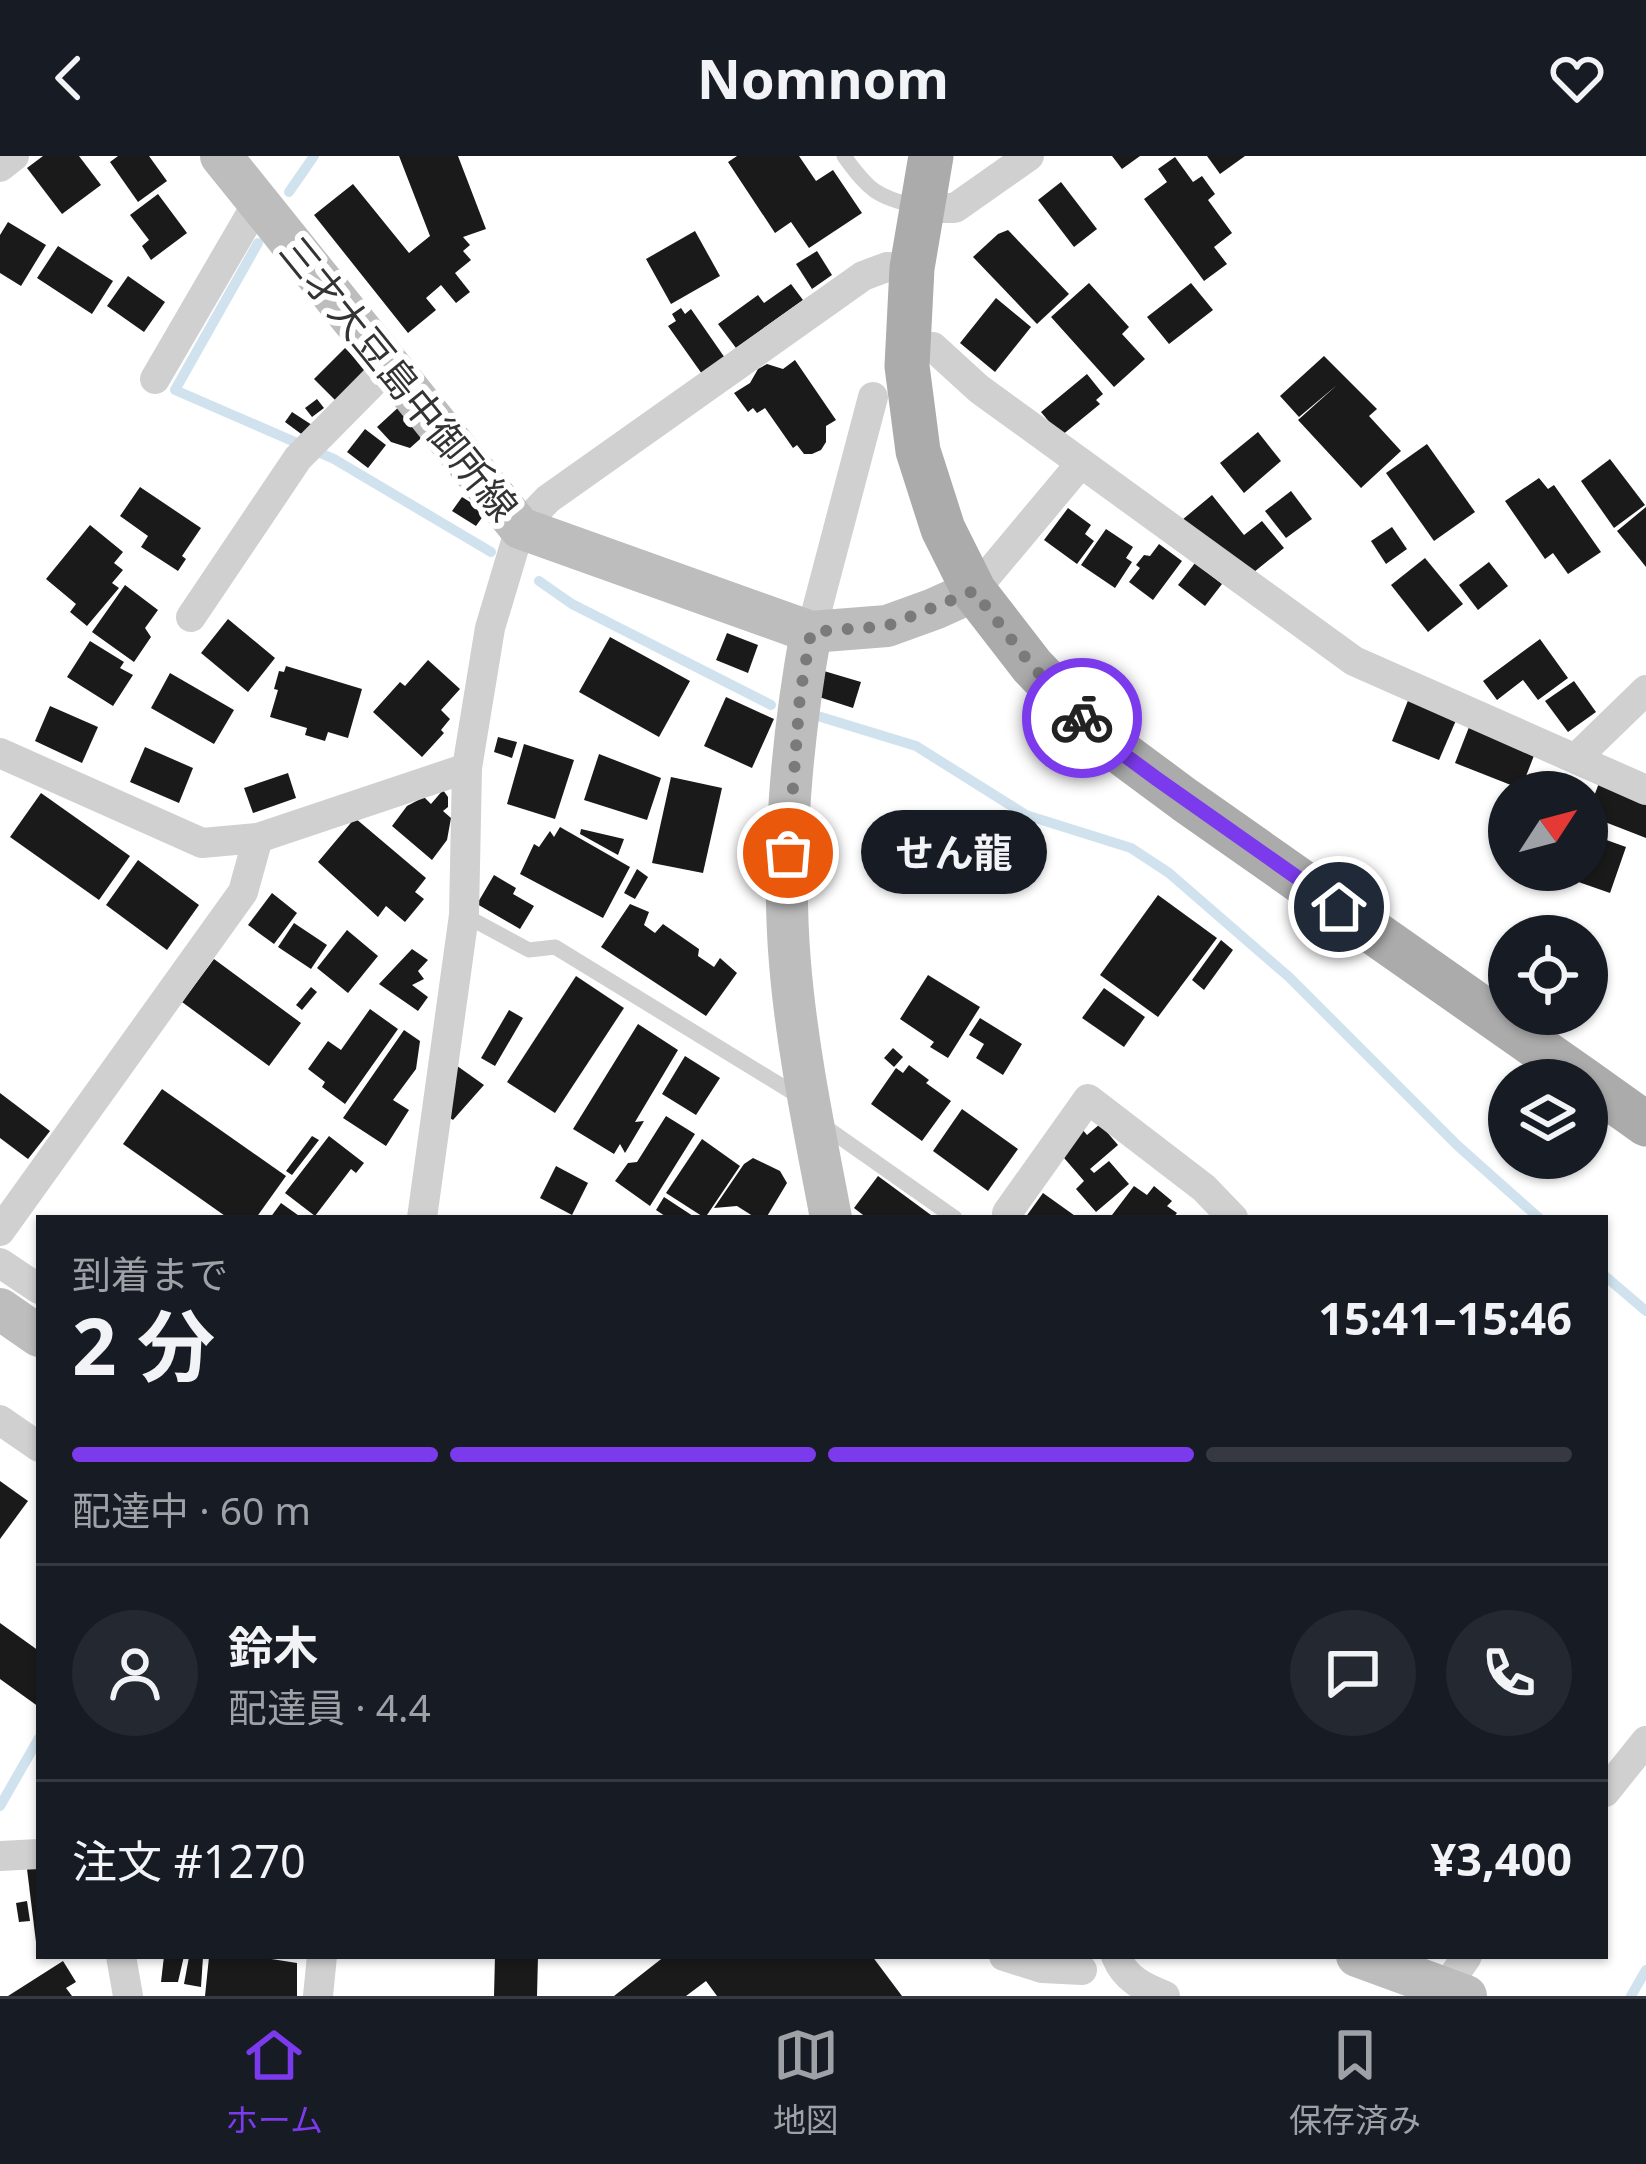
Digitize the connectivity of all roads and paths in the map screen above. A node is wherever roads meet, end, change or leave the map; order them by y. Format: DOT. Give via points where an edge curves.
graph roads {
  1 [pos="14,156"];
  2 [pos="221,156"];
  3 [pos="844,156"];
  4 [pos="931,156"];
  5 [pos="1029,156"];
  6 [pos="0,167"];
  7 [pos="258,202"];
  8 [pos="922,208"];
  9 [pos="912,268"];
  10 [pos="932,347"];
  11 [pos="388,367"];
  12 [pos="155,379"];
  13 [pos="873,397"];
  14 [pos="1081,463"];
  15 [pos="520,528"];
  16 [pos="974,591"];
  17 [pos="191,617"];
  18 [pos="811,632"];
  19 [pos="1646,690"];
  20 [pos="0,753"];
  21 [pos="1577,758"];
  22 [pos="467,768"];
  23 [pos="1646,790"];
  24 [pos="258,838"];
  25 [pos="464,915"];
  26 [pos="1554,1059"];
  27 [pos="1608,1097"];
  28 [pos="810,1109"];
  29 [pos="1646,1124"];
  30 [pos="422,1215"];
  31 [pos="830,1215"];
  32 [pos="951,1215"];
  33 [pos="1007,1215"];
  34 [pos="1230,1215"];
  35 [pos="0,1231"];
  36 [pos="0,1263"];
  37 [pos="36,1287"];
  38 [pos="0,1309"];
  39 [pos="36,1334"];
  40 [pos="0,1420"];
  41 [pos="36,1446"];
  42 [pos="1646,1741"];
  43 [pos="1608,1788"];
  44 [pos="36,1853"];
  45 [pos="0,1856"];
  46 [pos="122,1959"];
  47 [pos="322,1959"];
  48 [pos="1014,1959"];
  49 [pos="1117,1959"];
  50 [pos="1368,1959"];
  51 [pos="1088,1974"];
  52 [pos="1455,1984"];
  53 [pos="128,1996"];
  54 [pos="318,1996"];
  55 [pos="1165,1996"];
  1 -- 6 [label="street"];
  2 -- 7 [label="main road, 三才大豆島中御所線"];
  3 -- 8 [label="lane" via="881,197"];
  4 -- 8 [label="main road"];
  5 -- 8 [label="street" via="955,208"];
  7 -- 11 [label="main road, 三才大豆島中御所線"];
  7 -- 12 [label="street"];
  8 -- 9 [label="main road"];
  9 -- 15 [label="street" via="863,276 548,499"];
  9 -- 16 [label="main road" via="907,366 918,451"];
  10 -- 14 [label="street"];
  11 -- 15 [label="main road, 三才大豆島中御所線"];
  11 -- 17 [label="street" via="306,449"];
  13 -- 18 [label="street"];
  14 -- 16 [label="street"];
  14 -- 21 [label="street" via="1354,661"];
  15 -- 18 [label="main road, 三才大豆島中御所線"];
  15 -- 22 [label="street" via="490,628"];
  16 -- 18 [label="main road, 三才大豆島中御所線" via="887,626"];
  16 -- 26 [label="main road" via="1100,737"];
  18 -- 28 [label="main road" via="788,853 790,960"];
  19 -- 21 [label="street"];
  20 -- 24 [label="street" via="202,843"];
  21 -- 23 [label="street"];
  22 -- 24 [label="street"];
  22 -- 25 [label="street"];
  24 -- 35 [label="street" via="243,892"];
  25 -- 28 [label="lane" via="529,950 555,947"];
  25 -- 30 [label="street"];
  27 -- 29 [label="main road"];
  28 -- 31 [label="main road"];
  28 -- 32 [label="lane"];
  33 -- 34 [label="street" via="1088,1099"];
  36 -- 37 [label="street"];
  38 -- 39 [label="main road"];
  40 -- 41 [label="street"];
  42 -- 43 [label="street"];
  44 -- 45 [label="street"];
  46 -- 53 [label="street"];
  47 -- 54 [label="street"];
  48 -- 51 [label="street"];
  49 -- 55 [label="street" via="1129,1978"];
  50 -- 52 [label="main road"];
}
